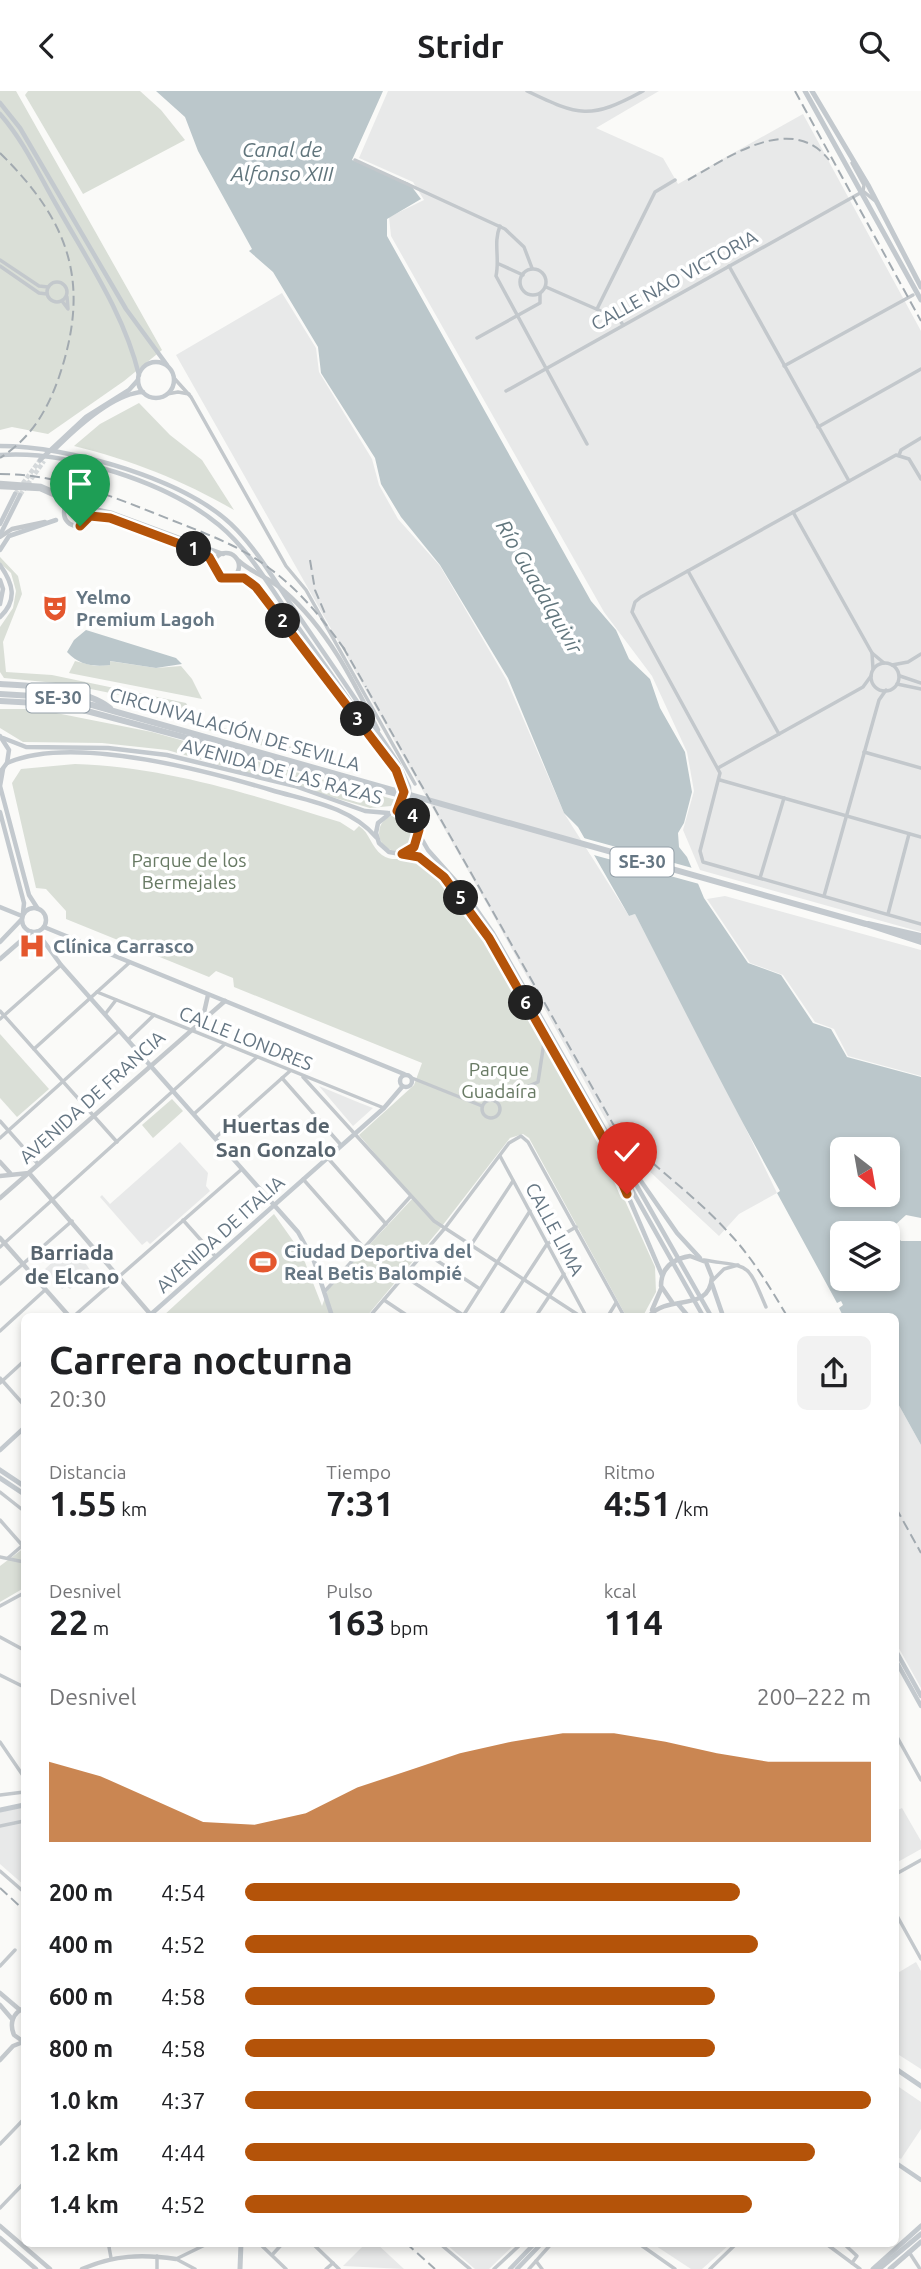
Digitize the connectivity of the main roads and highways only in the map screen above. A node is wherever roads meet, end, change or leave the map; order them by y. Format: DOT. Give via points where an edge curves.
graph roads {
  1 [pos="805,91"];
  2 [pos="812,91"];
  3 [pos="0,103"];
  4 [pos="0,114"];
  5 [pos="871,202"];
  6 [pos="921,287"];
  7 [pos="921,300"];
  8 [pos="167,365"];
  9 [pos="139,377"];
  10 [pos="143,391"];
  11 [pos="0,446"];
  12 [pos="0,455"];
  13 [pos="56,520"];
  14 [pos="0,524"];
  15 [pos="0,536"];
  16 [pos="0,550"];
  17 [pos="0,565"];
  18 [pos="0,580"];
  19 [pos="0,604"];
  20 [pos="0,617"];
  21 [pos="307,634"];
  22 [pos="0,685"];
  23 [pos="0,694"];
  24 [pos="0,701"];
  25 [pos="114,711"];
  26 [pos="169,730"];
  27 [pos="2,737"];
  28 [pos="7,763"];
  29 [pos="1,770"];
  30 [pos="397,811"];
  31 [pos="0,813"];
  32 [pos="389,813"];
  33 [pos="411,815"];
  34 [pos="419,834"];
  35 [pos="376,837"];
  36 [pos="402,854"];
  37 [pos="0,907"];
  38 [pos="38,909"];
  39 [pos="22,916"];
  40 [pos="866,924"];
  41 [pos="44,927"];
  42 [pos="34,932"];
  43 [pos="921,936"];
  44 [pos="0,942"];
  45 [pos="921,943"];
  46 [pos="0,959"];
  47 [pos="404,1074"];
  48 [pos="402,1087"];
  49 [pos="610,1136"];
  50 [pos="604,1140"];
  51 [pos="275,1203"];
  52 [pos="701,1259"];
  53 [pos="662,1275"];
  54 [pos="712,1283"];
  55 [pos="678,1304"];
  56 [pos="153,1313"];
  57 [pos="331,1313"];
  58 [pos="686,1313"];
  59 [pos="702,1313"];
  60 [pos="709,1313"];
  61 [pos="722,1313"];
  62 [pos="21,1431"];
  63 [pos="0,1443"];
  64 [pos="8,1443"];
  65 [pos="0,1450"];
  66 [pos="0,1470"];
  67 [pos="0,1478"];
  68 [pos="21,1484"];
  69 [pos="21,1492"];
  70 [pos="899,1662"];
  71 [pos="899,1663"];
  72 [pos="921,1696"];
  73 [pos="921,1706"];
  74 [pos="21,1806"];
  75 [pos="0,1810"];
  76 [pos="899,2071"];
  77 [pos="921,2086"];
  78 [pos="899,2165"];
  79 [pos="921,2180"];
  80 [pos="921,2226"];
  81 [pos="921,2234"];
  82 [pos="921,2242"];
  83 [pos="899,2246"];
  84 [pos="241,2247"];
  85 [pos="531,2247"];
  86 [pos="538,2247"];
  87 [pos="898,2247"];
  88 [pos="240,2269"];
  89 [pos="510,2269"];
  90 [pos="517,2269"];
  91 [pos="873,2269"];
  92 [pos="881,2269"];
  93 [pos="890,2269"];
  1 -- 5 [label="main road"];
  2 -- 5 [label="main road" via="868,185"];
  3 -- 8 [label="main road" via="20,128 126,309"];
  4 -- 9 [label="main road" via="118,314"];
  5 -- 6 [label="main road"];
  5 -- 7 [label="main road"];
  8 -- 9 [label="main road" via="151,363"];
  8 -- 10 [label="main road" via="174,378 167,394 156,397"];
  9 -- 10 [label="main road"];
  9 -- 10 [label="main road" via="129,390 86,417 42,461 98,413"];
  11 -- 21 [label="main road" via="30,446 84,457 191,496 237,529"];
  12 -- 21 [label="main road" via="29,454 79,462 131,479 202,512 234,538"];
  13 -- 16 [label="main road" via="9,536"];
  14 -- 15 [label="main road" via="18,494"];
  17 -- 20 [label="main road" via="13,595"];
  18 -- 19 [label="main road"];
  21 -- 30 [label="main road" via="403,785"];
  21 -- 33 [label="main road" via="407,781"];
  22 -- 25 [label="highway" via="55,690 103,702"];
  23 -- 25 [label="highway, CIRCUNVALACIÓN DE SEVILLA / SE-30" via="50,697"];
  24 -- 26 [label="highway, CIRCUNVALACIÓN DE SEVILLA / SE-30" via="63,706"];
  25 -- 26 [label="highway, CIRCUNVALACIÓN DE SEVILLA / SE-30"];
  26 -- 40 [label="highway, CIRCUNVALACIÓN DE SEVILLA / SE-30"];
  27 -- 28 [label="main road" via="9,750"];
  27 -- 32 [label="main road, AVENIDA DE LAS RAZAS" via="26,747 108,748 167,755 295,786 365,811"];
  28 -- 29 [label="main road"];
  28 -- 35 [label="main road, AVENIDA DE LAS RAZAS" via="47,754 166,762 326,805 358,818"];
  29 -- 38 [label="main road" via="2,793 29,895"];
  30 -- 32 [label="main road"];
  30 -- 33 [label="main road"];
  31 -- 39 [label="main road" via="23,900"];
  32 -- 35 [label="main road" via="378,823"];
  33 -- 34 [label="main road"];
  34 -- 36 [label="main road" via="414,847"];
  34 -- 49 [label="main road" via="494,933"];
  35 -- 36 [label="main road" via="386,850"];
  36 -- 50 [label="main road" via="429,863 489,938"];
  37 -- 39 [label="main road"];
  38 -- 39 [label="main road" via="30,908"];
  38 -- 41 [label="main road" via="45,916"];
  39 -- 42 [label="main road" via="23,926"];
  39 -- 44 [label="main road"];
  40 -- 43 [label="highway, CIRCUNVALACIÓN DE SEVILLA / SE-30"];
  40 -- 45 [label="highway, CIRCUNVALACIÓN DE SEVILLA / SE-30"];
  41 -- 42 [label="main road"];
  41 -- 47 [label="main road"];
  42 -- 46 [label="main road"];
  42 -- 51 [label="main road"];
  47 -- 48 [label="main road"];
  47 -- 48 [label="main road, AVENIDA DE ITALIA" via="412,1078"];
  48 -- 51 [label="main road, AVENIDA DE ITALIA"];
  49 -- 52 [label="main road" via="677,1233"];
  49 -- 60 [label="main road"];
  50 -- 53 [label="main road"];
  50 -- 59 [label="main road"];
  51 -- 56 [label="main road, AVENIDA DE ITALIA"];
  51 -- 57 [label="main road" via="306,1245"];
  54 -- 61 [label="main road"];
  55 -- 58 [label="main road"];
  62 -- 64 [label="main road"];
  63 -- 64 [label="main road"];
  64 -- 65 [label="main road"];
  66 -- 68 [label="main road"];
  67 -- 69 [label="main road"];
  70 -- 72 [label="main road"];
  71 -- 73 [label="main road"];
  74 -- 75 [label="main road"];
  76 -- 77 [label="main road"];
  78 -- 79 [label="main road"];
  80 -- 83 [label="main road"];
  81 -- 92 [label="main road"];
  82 -- 93 [label="main road"];
  84 -- 88 [label="main road"];
  85 -- 89 [label="main road"];
  86 -- 90 [label="main road"];
  87 -- 91 [label="main road"];
}
